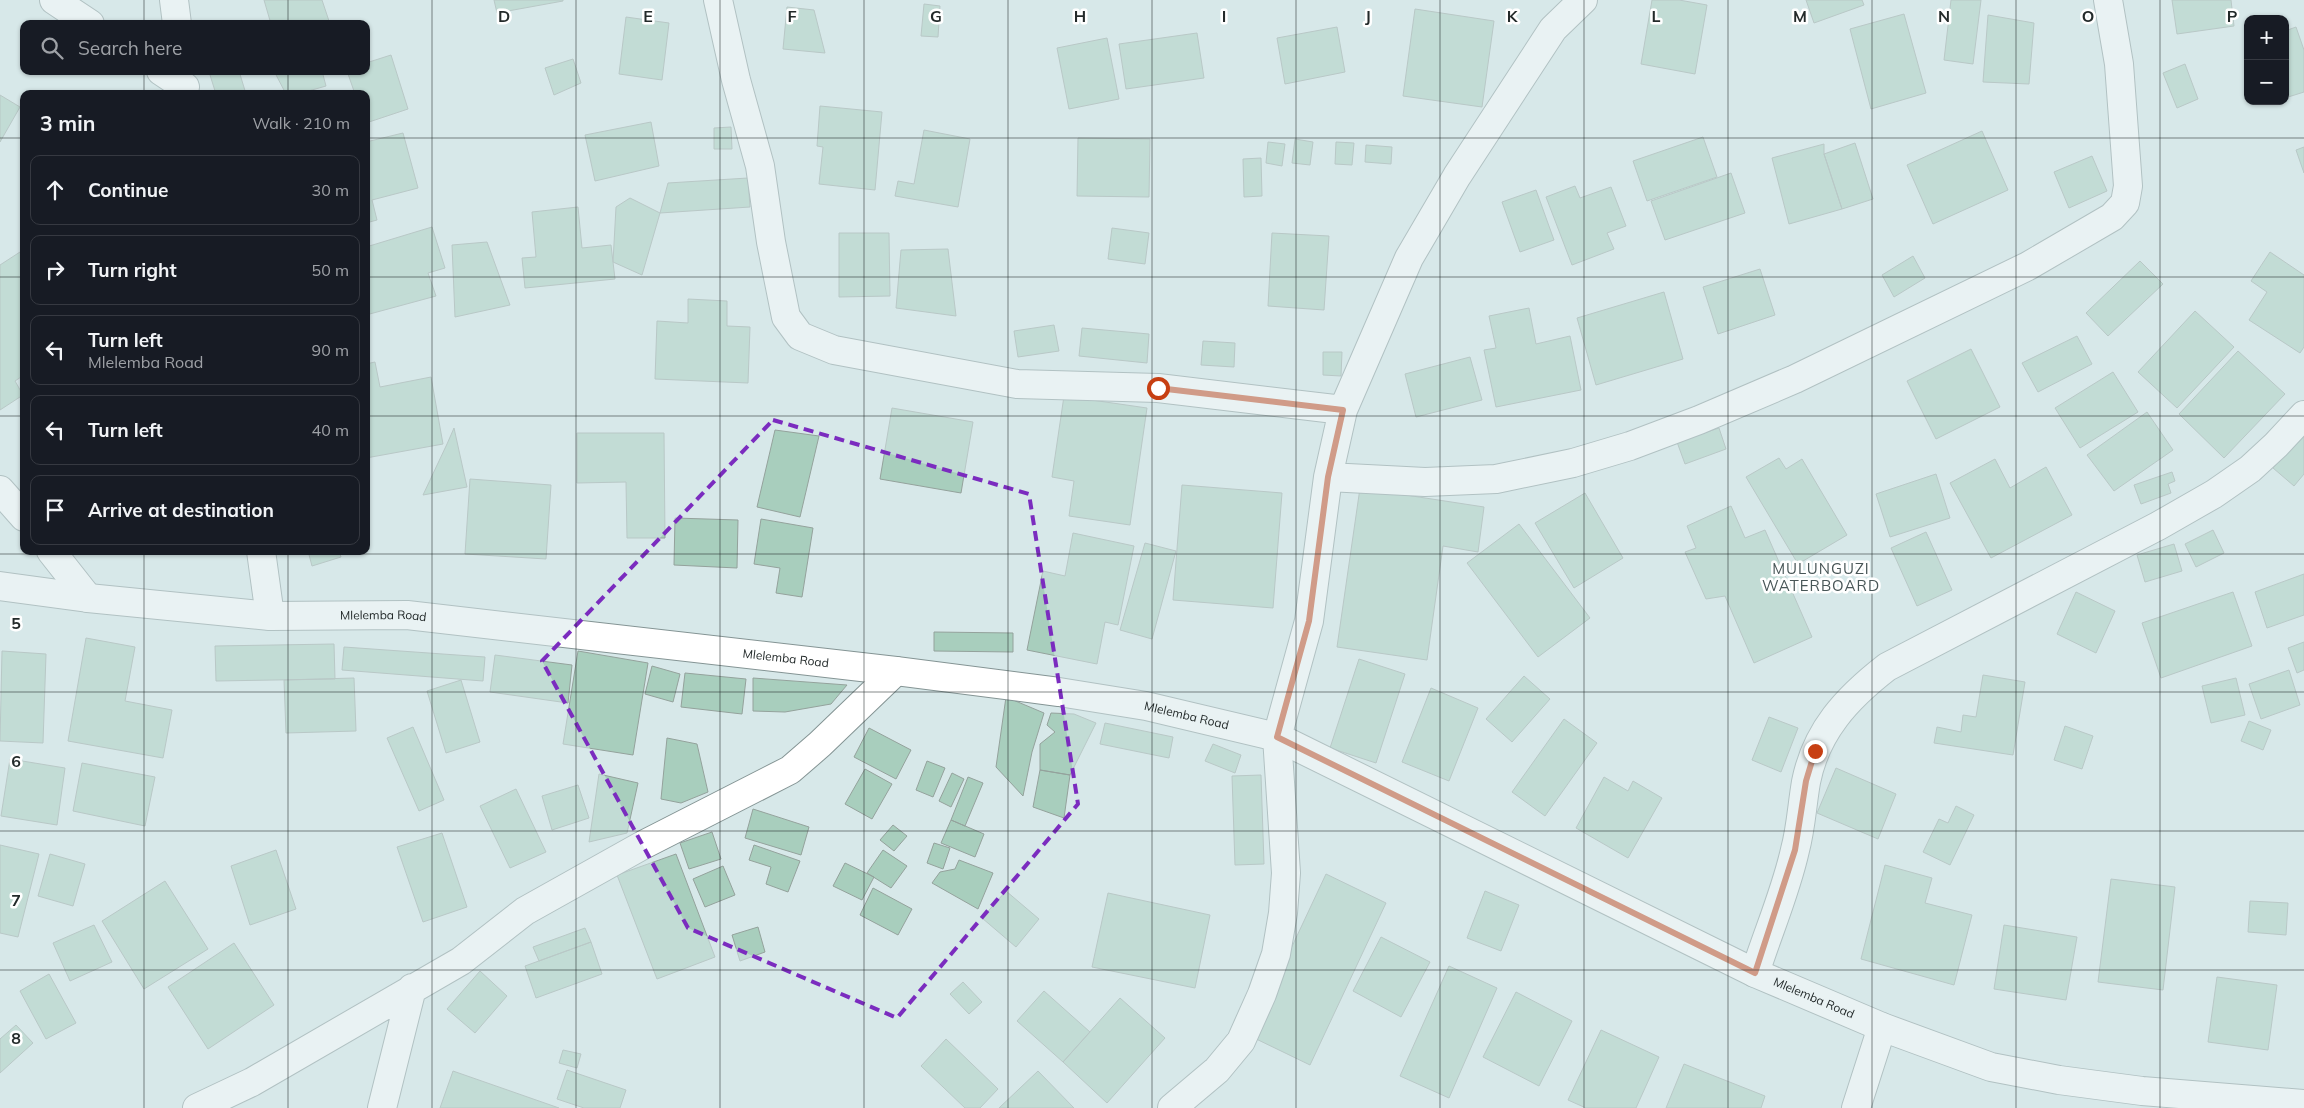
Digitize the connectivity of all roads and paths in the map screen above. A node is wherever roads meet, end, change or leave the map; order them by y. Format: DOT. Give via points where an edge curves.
graph roads {
  1 [pos="54,0"];
  2 [pos="174,0"];
  3 [pos="718,0"];
  4 [pos="1583,0"];
  5 [pos="2108,0"];
  6 [pos="84,20"];
  7 [pos="176,20"];
  8 [pos="168,75"];
  9 [pos="185,84"];
  10 [pos="1343,410"];
  11 [pos="2304,415"];
  12 [pos="1328,477"];
  13 [pos="0,490"];
  14 [pos="20,512"];
  15 [pos="54,555"];
  16 [pos="262,555"];
  17 [pos="0,586"];
  18 [pos="88,598"];
  19 [pos="270,616"];
  20 [pos="896,671"];
  21 [pos="1277,737"];
  22 [pos="1755,973"];
  23 [pos="412,988"];
  24 [pos="1882,1027"];
  25 [pos="2304,1104"];
  26 [pos="197,1108"];
  27 [pos="382,1108"];
  28 [pos="1172,1108"];
  29 [pos="1856,1108"];
  1 -- 6 [label="street"];
  2 -- 7 [label="street"];
  3 -- 10 [label="street" via="760,166 786,317 800,336 834,350 1017,384 1158,388"];
  4 -- 10 [label="street" via="1554,29 1456,176 1410,258"];
  5 -- 12 [label="street" via="2119,64 2128,186 2125,203 2112,217 2028,266 1813,371 1630,446 1573,463 1496,479 1425,482"];
  8 -- 9 [label="street"];
  10 -- 12 [label="street"];
  11 -- 22 [label="street" via="2250,469 2214,494 1887,667 1864,685 1834,717 1815,751 1806,781 1795,850"];
  12 -- 21 [label="street" via="1309,621"];
  13 -- 14 [label="street"];
  15 -- 18 [label="street"];
  16 -- 19 [label="street"];
  17 -- 18 [label="street, Mlelemba Road"];
  18 -- 19 [label="street, Mlelemba Road"];
  19 -- 20 [label="street, Mlelemba Road" via="406,615"];
  20 -- 21 [label="street, Mlelemba Road" via="1146,706"];
  20 -- 23 [label="street" via="790,770 643,845 525,911 461,961"];
  21 -- 22 [label="street, Mlelemba Road"];
  21 -- 28 [label="street" via="1286,873 1276,954 1240,1041 1217,1070"];
  22 -- 24 [label="street, Mlelemba Road"];
  23 -- 26 [label="street" via="252,1082"];
  23 -- 27 [label="street"];
  24 -- 25 [label="street, Mlelemba Road" via="1990,1067 2059,1080 2142,1091"];
  24 -- 29 [label="street"];
}
